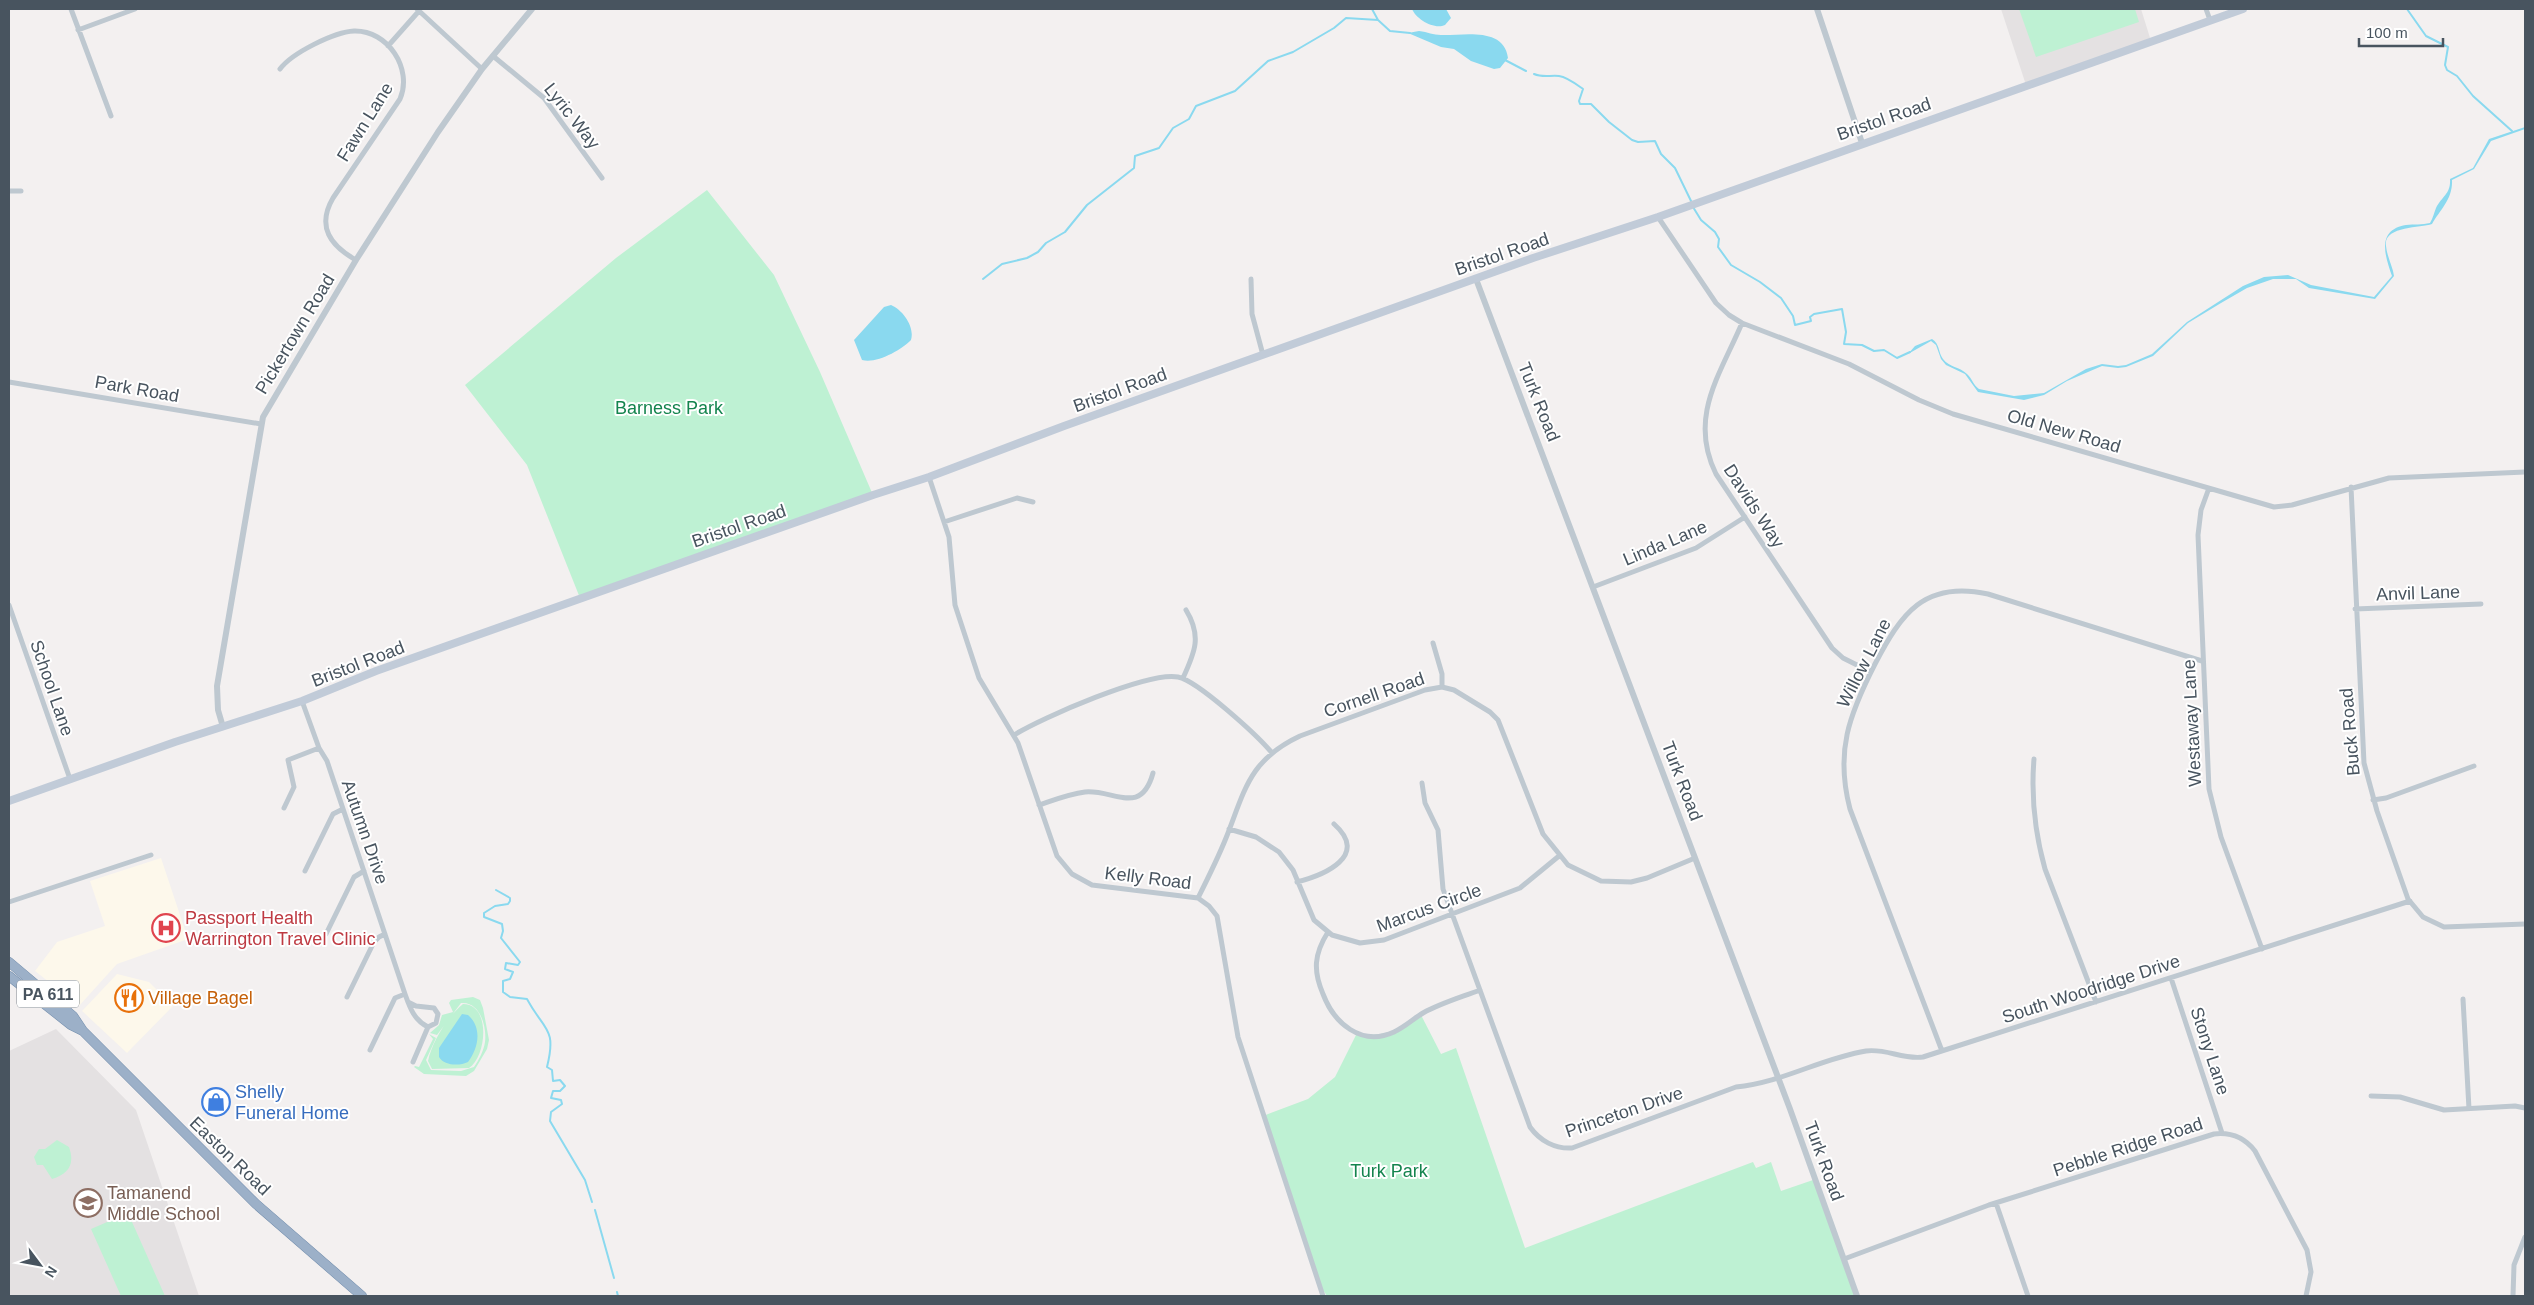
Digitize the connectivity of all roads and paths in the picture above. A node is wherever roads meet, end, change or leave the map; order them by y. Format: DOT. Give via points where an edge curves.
graph roads {
  1 [pos="71,9"];
  2 [pos="135,9"];
  3 [pos="532,9"];
  4 [pos="1816,9"];
  5 [pos="2206,9"];
  6 [pos="2243,9"];
  7 [pos="418,10"];
  8 [pos="2210,20"];
  9 [pos="78,30"];
  10 [pos="388,46"];
  11 [pos="493,56"];
  12 [pos="280,69"];
  13 [pos="482,69"];
  14 [pos="110,116"];
  15 [pos="1862,143"];
  16 [pos="602,178"];
  17 [pos="9,191"];
  18 [pos="21,191"];
  19 [pos="1658,217"];
  20 [pos="356,260"];
  21 [pos="1251,279"];
  22 [pos="1476,279"];
  23 [pos="1742,322"];
  24 [pos="1263,355"];
  25 [pos="9,382"];
  26 [pos="261,424"];
  27 [pos="2525,472"];
  28 [pos="929,477"];
  29 [pos="2209,488"];
  30 [pos="2351,488"];
  31 [pos="1033,502"];
  32 [pos="1744,517"];
  33 [pos="944,522"];
  34 [pos="1593,587"];
  35 [pos="2481,604"];
  36 [pos="9,605"];
  37 [pos="2355,609"];
  38 [pos="1186,610"];
  39 [pos="1433,643"];
  40 [pos="2202,661"];
  41 [pos="1871,672"];
  42 [pos="1183,678"];
  43 [pos="1442,687"];
  44 [pos="302,702"];
  45 [pos="223,727"];
  46 [pos="1014,735"];
  47 [pos="319,748"];
  48 [pos="1272,753"];
  49 [pos="2034,759"];
  50 [pos="2474,766"];
  51 [pos="1153,773"];
  52 [pos="70,779"];
  53 [pos="1422,783"];
  54 [pos="2374,800"];
  55 [pos="9,801"];
  56 [pos="1039,805"];
  57 [pos="284,808"];
  58 [pos="343,809"];
  59 [pos="1334,824"];
  60 [pos="1229,829"];
  61 [pos="151,855"];
  62 [pos="1559,856"];
  63 [pos="1695,858"];
  64 [pos="305,871"];
  65 [pos="364,871"];
  66 [pos="1297,882"];
  67 [pos="1198,898"];
  68 [pos="2410,901"];
  69 [pos="9,902"];
  70 [pos="1453,914"];
  71 [pos="2525,924"];
  72 [pos="1328,932"];
  73 [pos="326,934"];
  74 [pos="385,934"];
  75 [pos="2262,949"];
  76 [pos="9,962"];
  77 [pos="9,976"];
  78 [pos="2171,978"];
  79 [pos="1480,990"];
  80 [pos="405,994"];
  81 [pos="347,997"];
  82 [pos="2463,998"];
  83 [pos="408,1002"];
  84 [pos="2096,1002"];
  85 [pos="428,1027"];
  86 [pos="82,1030"];
  87 [pos="370,1050"];
  88 [pos="1942,1050"];
  89 [pos="413,1062"];
  90 [pos="1777,1077"];
  91 [pos="2371,1096"];
  92 [pos="2525,1108"];
  93 [pos="2469,1109"];
  94 [pos="2222,1133"];
  95 [pos="1996,1203"];
  96 [pos="2525,1237"];
  97 [pos="1844,1259"];
  98 [pos="362,1296"];
  99 [pos="1323,1296"];
  100 [pos="1857,1296"];
  101 [pos="2028,1296"];
  102 [pos="2308,1296"];
  103 [pos="2514,1296"];
  1 -- 9 [label="street"];
  2 -- 9 [label="street"];
  3 -- 11 [label="street, Pickertown Road"];
  4 -- 15 [label="street"];
  5 -- 8 [label="street"];
  6 -- 8 [label="main road, Bristol Road"];
  7 -- 10 [label="street"];
  7 -- 13 [label="street"];
  8 -- 15 [label="main road, Bristol Road"];
  9 -- 14 [label="street"];
  10 -- 12 [label="street, Fawn Lane" via="369,34 345,32 298,53"];
  10 -- 20 [label="street, Fawn Lane" via="403,70 403,91 327,211 326,226 332,242 341,252"];
  11 -- 13 [label="street, Pickertown Road"];
  11 -- 16 [label="street, Lyric Way" via="544,98"];
  13 -- 20 [label="street, Pickertown Road"];
  15 -- 19 [label="main road, Bristol Road"];
  17 -- 18 [label="street"];
  19 -- 22 [label="main road, Bristol Road"];
  19 -- 23 [label="street, Old New Road" via="1716,303 1728,315"];
  20 -- 26 [label="street, Pickertown Road"];
  21 -- 24 [label="street" via="1252,314"];
  22 -- 24 [label="main road, Bristol Road"];
  22 -- 34 [label="street, Turk Road"];
  23 -- 29 [label="street, Old New Road" via="1849,364 1952,414"];
  23 -- 32 [label="street, Davids Way" via="1708,402 1704,436 1708,458"];
  24 -- 28 [label="main road, Bristol Road"];
  25 -- 26 [label="street, Park Road"];
  26 -- 45 [label="street, Pickertown Road" via="217,686"];
  27 -- 30 [label="street, Old New Road" via="2401,477"];
  28 -- 33 [label="street, Kelly Road"];
  28 -- 44 [label="main road, Bristol Road" via="376,671"];
  29 -- 30 [label="street, Old New Road" via="2280,507"];
  29 -- 40 [label="street, Westaway Lane" via="2201,510 2198,535"];
  30 -- 37 [label="street, Buck Road"];
  31 -- 33 [label="street" via="1017,498"];
  32 -- 34 [label="street, Linda Lane" via="1696,548"];
  32 -- 41 [label="street, Davids Way" via="1832,648 1843,658"];
  33 -- 46 [label="street, Kelly Road" via="951,545 955,605 964,634 984,690"];
  34 -- 63 [label="street, Turk Road"];
  35 -- 37 [label="street, Anvil Lane"];
  36 -- 52 [label="street, School Lane"];
  37 -- 54 [label="street, Buck Road" via="2361,738"];
  38 -- 42 [label="street" via="1194,622 1196,645"];
  39 -- 43 [label="street" via="1442,674"];
  40 -- 41 [label="street, Willow Lane" via="1988,594 1965,590 1937,595 1910,610 1892,631"];
  40 -- 75 [label="street, Westaway Lane" via="2212,806"];
  41 -- 88 [label="street, Willow Lane" via="1854,707 1846,734 1843,756 1845,789"];
  42 -- 46 [label="street" via="1164,676 1148,679 1042,718"];
  42 -- 48 [label="street" via="1210,696"];
  43 -- 48 [label="street, Cornell Road" via="1425,690 1300,736"];
  43 -- 62 [label="street, Cornell Road" via="1460,693 1498,720 1538,823"];
  44 -- 45 [label="main road, Bristol Road"];
  44 -- 47 [label="street, Autumn Drive"];
  45 -- 52 [label="main road, Bristol Road"];
  46 -- 56 [label="street, Kelly Road"];
  47 -- 57 [label="street" via="288,760 294,787"];
  47 -- 58 [label="street, Autumn Drive" via="327,761"];
  48 -- 60 [label="street, Cornell Road" via="1243,790"];
  49 -- 84 [label="street" via="2035,818 2045,869"];
  50 -- 54 [label="street"];
  51 -- 56 [label="street" via="1142,794 1129,798 1086,792"];
  52 -- 55 [label="main road, Bristol Road"];
  53 -- 70 [label="street, Princeton Drive" via="1425,803 1438,830 1443,889"];
  54 -- 68 [label="street, Buck Road"];
  56 -- 67 [label="street, Kelly Road" via="1057,856 1078,879 1099,887"];
  58 -- 64 [label="street" via="333,814"];
  58 -- 65 [label="street, Autumn Drive"];
  59 -- 66 [label="street" via="1347,842 1340,862 1320,876"];
  60 -- 66 [label="street, Marcus Circle" via="1250,834 1279,852 1289,863"];
  60 -- 67 [label="street, Cornell Road"];
  61 -- 69 [label="street"];
  62 -- 63 [label="street, Cornell Road" via="1583,874 1611,882 1639,881"];
  62 -- 70 [label="street, Marcus Circle" via="1520,888"];
  63 -- 90 [label="street, Turk Road"];
  65 -- 73 [label="street" via="354,877"];
  65 -- 74 [label="street, Autumn Drive"];
  66 -- 72 [label="street, Marcus Circle" via="1314,920"];
  67 -- 99 [label="street, Kelly Road" via="1217,916 1238,1037"];
  68 -- 71 [label="street, Buck Road" via="2424,917 2444,927"];
  68 -- 75 [label="street, South Woodridge Drive"];
  70 -- 72 [label="street, Marcus Circle" via="1373,943 1348,940"];
  70 -- 79 [label="street, Princeton Drive"];
  72 -- 79 [label="street" via="1316,954 1317,981 1329,1010 1336,1019 1357,1033 1382,1036 1394,1032 1425,1012"];
  74 -- 80 [label="street, Autumn Drive"];
  74 -- 81 [label="street" via="374,942"];
  75 -- 78 [label="street, South Woodridge Drive"];
  76 -- 86 [label="highway, Easton Road / PA 611" via="73,1016"];
  77 -- 86 [label="highway, Easton Road / PA 611" via="71,1025"];
  78 -- 84 [label="street, South Woodridge Drive"];
  78 -- 94 [label="street, Stony Lane"];
  79 -- 90 [label="street, Princeton Drive" via="1530,1127 1544,1141 1562,1148 1572,1148 1730,1089"];
  80 -- 83 [label="street, Autumn Drive"];
  80 -- 87 [label="street" via="396,998"];
  82 -- 93 [label="street"];
  83 -- 85 [label="street, Autumn Drive" via="416,1018"];
  83 -- 85 [label="street" via="437,1011 437,1021"];
  84 -- 88 [label="street, South Woodridge Drive"];
  85 -- 89 [label="street"];
  86 -- 98 [label="highway, Easton Road / PA 611" via="256,1204"];
  88 -- 90 [label="street, South Woodridge Drive" via="1911,1058 1880,1050 1867,1051"];
  90 -- 97 [label="street, Turk Road"];
  91 -- 93 [label="street" via="2400,1097 2444,1110"];
  92 -- 93 [label="street"];
  94 -- 95 [label="street, Pebble Ridge Road"];
  94 -- 102 [label="street, Pebble Ridge Road" via="2240,1137 2255,1151 2310,1261"];
  95 -- 97 [label="street, Pebble Ridge Road"];
  95 -- 101 [label="street"];
  96 -- 103 [label="street" via="2514,1265"];
  97 -- 100 [label="street, Turk Road"];
}
